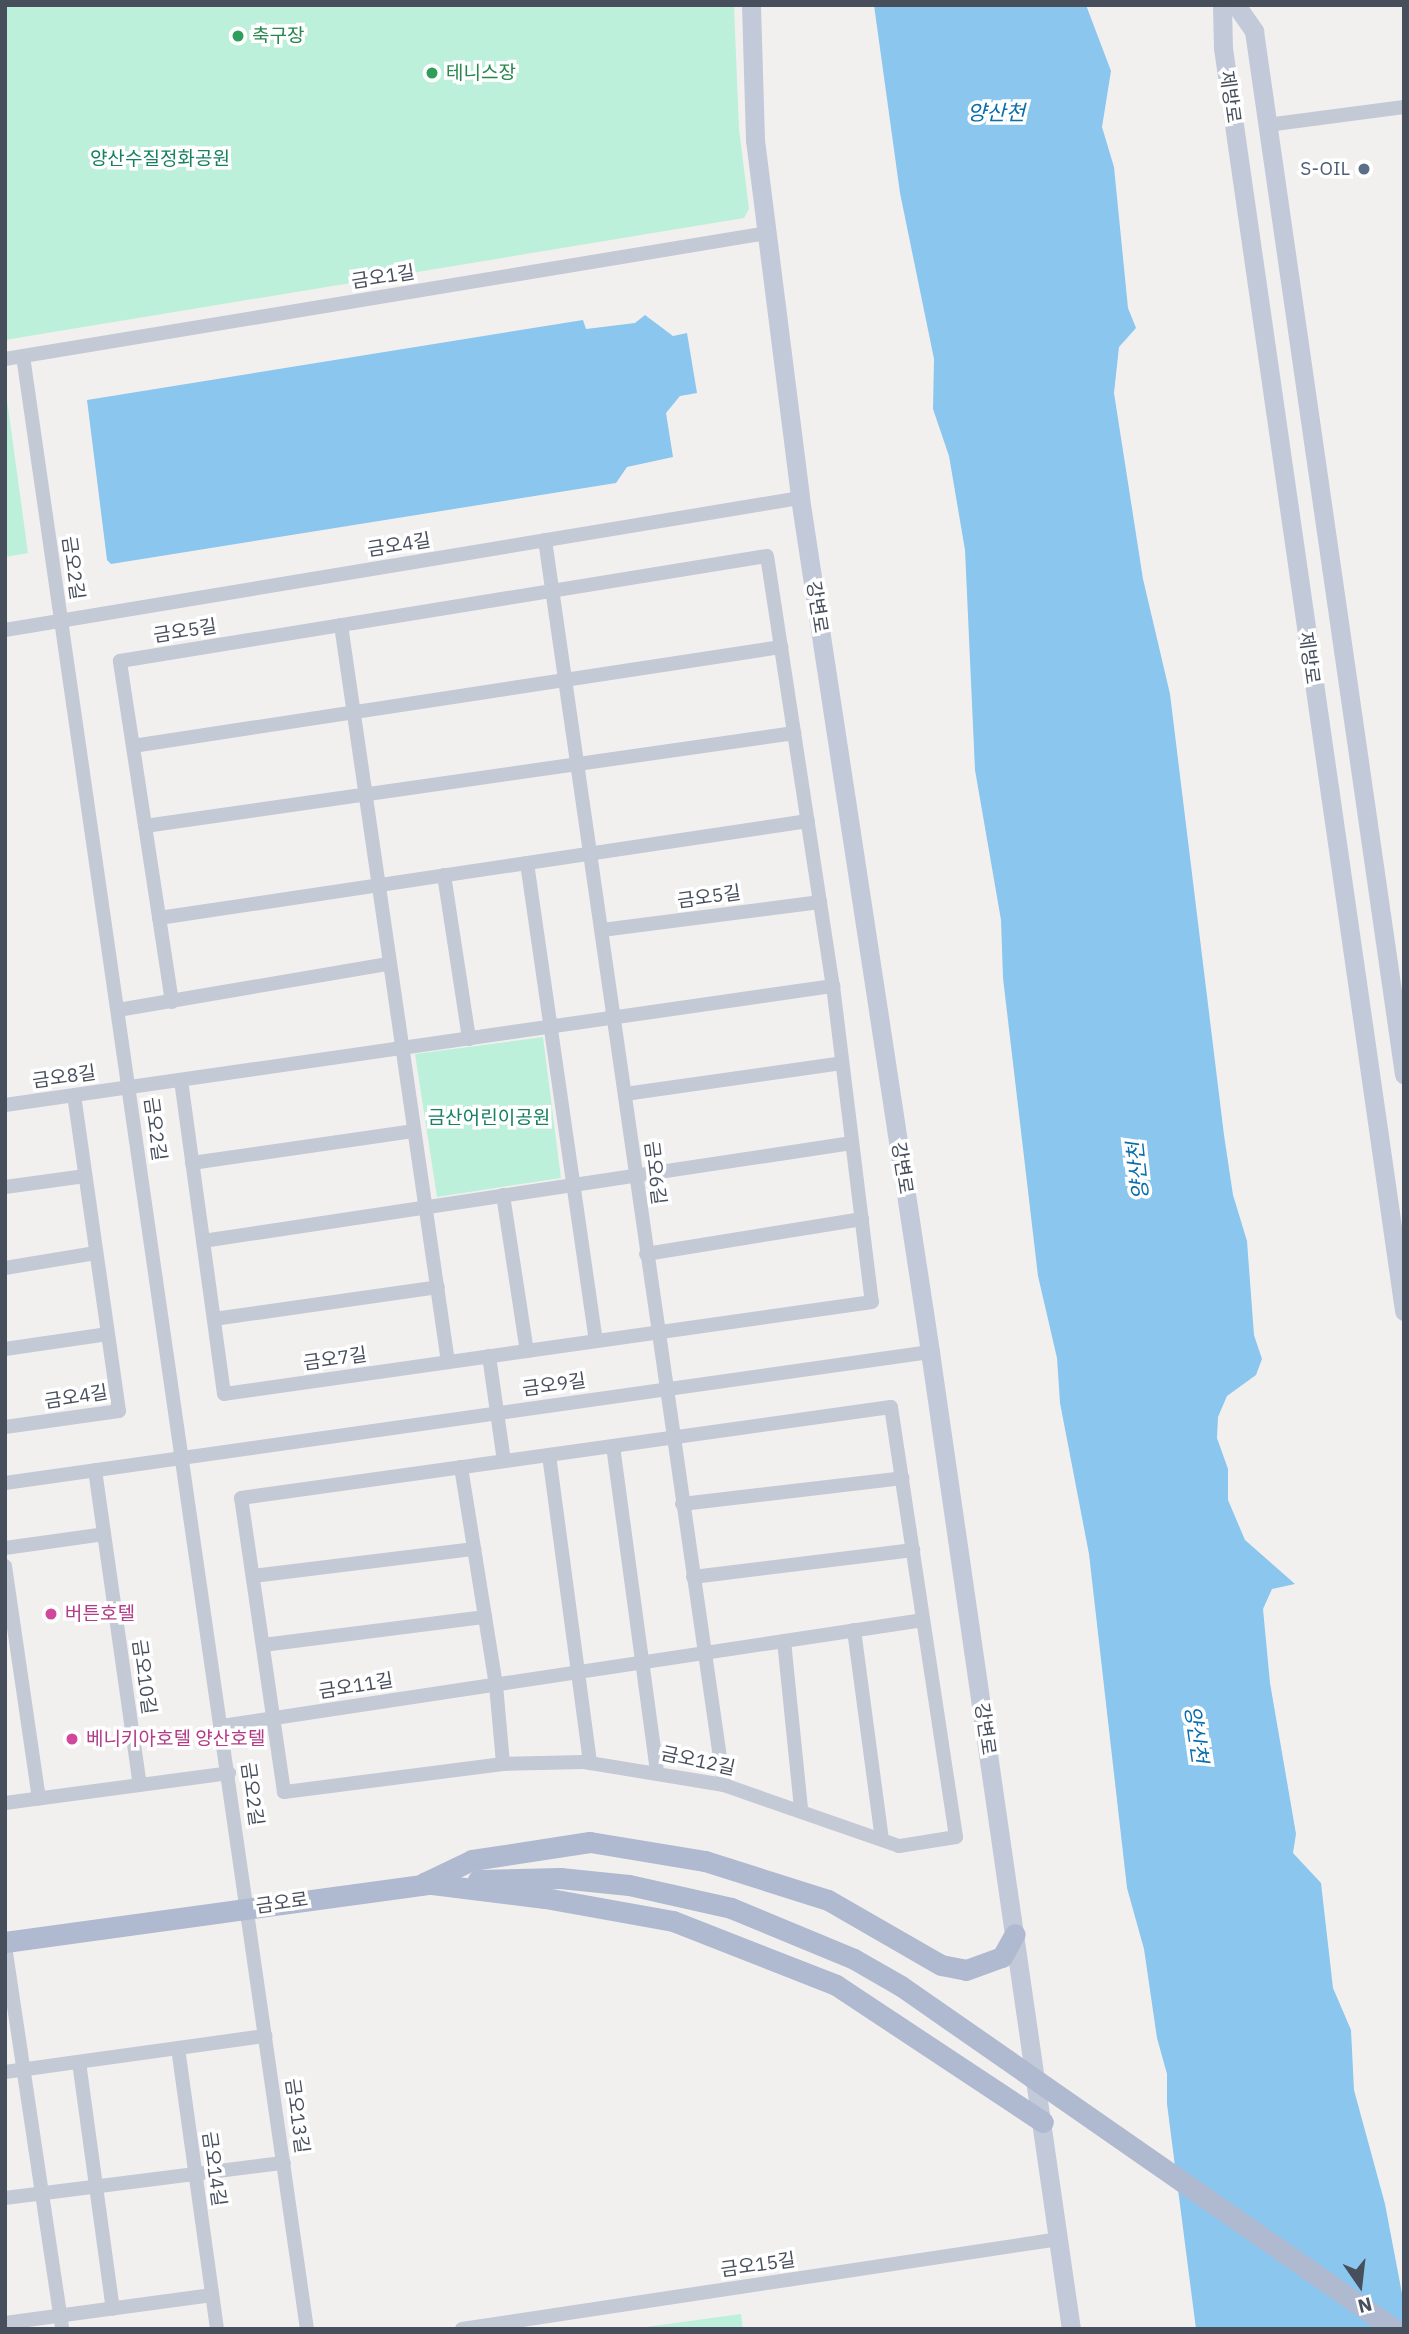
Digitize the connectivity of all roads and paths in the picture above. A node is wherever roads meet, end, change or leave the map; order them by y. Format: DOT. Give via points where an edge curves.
graph roads {
  1 [pos="751,5"];
  2 [pos="1222,5"];
  3 [pos="1236,5"];
  4 [pos="1404,107"];
  5 [pos="1267,125"];
  6 [pos="766,233"];
  7 [pos="23,356"];
  8 [pos="5,359"];
  9 [pos="800,498"];
  10 [pos="545,540"];
  11 [pos="553,591"];
  12 [pos="61,621"];
  13 [pos="341,625"];
  14 [pos="5,630"];
  15 [pos="781,647"];
  16 [pos="565,680"];
  17 [pos="354,712"];
  18 [pos="794,733"];
  19 [pos="133,746"];
  20 [pos="578,764"];
  21 [pos="365,794"];
  22 [pos="808,821"];
  23 [pos="145,826"];
  24 [pos="591,853"];
  25 [pos="527,863"];
  26 [pos="444,875"];
  27 [pos="377,885"];
  28 [pos="820,902"];
  29 [pos="159,918"];
  30 [pos="603,930"];
  31 [pos="388,964"];
  32 [pos="833,986"];
  33 [pos="172,1002"];
  34 [pos="118,1010"];
  35 [pos="615,1018"];
  36 [pos="549,1027"];
  37 [pos="469,1039"];
  38 [pos="402,1048"];
  39 [pos="842,1063"];
  40 [pos="1404,1074"];
  41 [pos="181,1080"];
  42 [pos="129,1087"];
  43 [pos="625,1094"];
  44 [pos="74,1095"];
  45 [pos="5,1105"];
  46 [pos="413,1131"];
  47 [pos="852,1143"];
  48 [pos="192,1163"];
  49 [pos="636,1175"];
  50 [pos="86,1176"];
  51 [pos="572,1185"];
  52 [pos="5,1187"];
  53 [pos="503,1195"];
  54 [pos="425,1207"];
  55 [pos="862,1219"];
  56 [pos="203,1241"];
  57 [pos="96,1253"];
  58 [pos="646,1254"];
  59 [pos="5,1268"];
  60 [pos="438,1287"];
  61 [pos="1404,1311"];
  62 [pos="214,1319"];
  63 [pos="657,1332"];
  64 [pos="108,1334"];
  65 [pos="596,1341"];
  66 [pos="5,1349"];
  67 [pos="527,1351"];
  68 [pos="930,1352"];
  69 [pos="489,1356"];
  70 [pos="449,1362"];
  71 [pos="664,1389"];
  72 [pos="497,1412"];
  73 [pos="5,1427"];
  74 [pos="671,1438"];
  75 [pos="613,1446"];
  76 [pos="549,1455"];
  77 [pos="183,1457"];
  78 [pos="504,1461"];
  79 [pos="461,1467"];
  80 [pos="95,1470"];
  81 [pos="902,1478"];
  82 [pos="5,1483"];
  83 [pos="682,1504"];
  84 [pos="104,1534"];
  85 [pos="5,1548"];
  86 [pos="474,1549"];
  87 [pos="913,1550"];
  88 [pos="5,1566"];
  89 [pos="253,1576"];
  90 [pos="693,1577"];
  91 [pos="485,1617"];
  92 [pos="923,1620"];
  93 [pos="854,1630"];
  94 [pos="783,1641"];
  95 [pos="262,1645"];
  96 [pos="704,1653"];
  97 [pos="642,1662"];
  98 [pos="577,1672"];
  99 [pos="496,1685"];
  100 [pos="273,1718"];
  101 [pos="222,1726"];
  102 [pos="503,1763"];
  103 [pos="590,1763"];
  104 [pos="657,1772"];
  105 [pos="229,1773"];
  106 [pos="140,1785"];
  107 [pos="724,1785"];
  108 [pos="39,1799"];
  109 [pos="5,1803"];
  110 [pos="801,1809"];
  111 [pos="882,1839"];
  112 [pos="424,1883"];
  113 [pos="249,1908"];
  114 [pos="1015,1934"];
  115 [pos="5,1944"];
  116 [pos="266,2036"];
  117 [pos="178,2048"];
  118 [pos="79,2062"];
  119 [pos="25,2069"];
  120 [pos="5,2072"];
  121 [pos="1043,2122"];
  122 [pos="284,2162"];
  123 [pos="195,2174"];
  124 [pos="96,2187"];
  125 [pos="43,2193"];
  126 [pos="5,2198"];
  127 [pos="1059,2239"];
  128 [pos="212,2295"];
  129 [pos="113,2309"];
  130 [pos="61,2322"];
  131 [pos="5,2323"];
  132 [pos="217,2329"];
  133 [pos="307,2329"];
  134 [pos="462,2329"];
  135 [pos="1071,2329"];
  136 [pos="1394,2329"];
  1 -- 6 [label="street, 강변로" via="755,139"];
  2 -- 61 [label="street, 제방로" via="1225,62"];
  3 -- 5 [label="street" via="1254,32"];
  4 -- 5 [label="street"];
  5 -- 40 [label="street"];
  6 -- 7 [label="street, 금오1길"];
  6 -- 9 [label="street, 강변로"];
  7 -- 8 [label="street, 금오1길"];
  7 -- 12 [label="street, 금오2길"];
  9 -- 10 [label="street, 금오4길"];
  9 -- 68 [label="street, 강변로"];
  10 -- 11 [label="street"];
  10 -- 12 [label="street, 금오4길"];
  11 -- 13 [label="street, 금오5길"];
  11 -- 15 [label="street, 금오5길" via="767,556"];
  11 -- 16 [label="street"];
  12 -- 14 [label="street, 금오4길"];
  12 -- 34 [label="street, 금오2길"];
  13 -- 17 [label="street"];
  13 -- 19 [label="street, 금오5길" via="120,661"];
  15 -- 16 [label="street"];
  15 -- 18 [label="street, 금오5길"];
  16 -- 17 [label="street"];
  16 -- 20 [label="street"];
  17 -- 19 [label="street"];
  17 -- 21 [label="street"];
  18 -- 20 [label="street"];
  18 -- 22 [label="street, 금오5길"];
  19 -- 23 [label="street, 금오5길"];
  20 -- 21 [label="street"];
  20 -- 24 [label="street"];
  21 -- 23 [label="street"];
  21 -- 27 [label="street"];
  22 -- 24 [label="street"];
  22 -- 28 [label="street, 금오5길"];
  23 -- 29 [label="street, 금오5길"];
  24 -- 25 [label="street"];
  24 -- 30 [label="street"];
  25 -- 26 [label="street"];
  25 -- 36 [label="street"];
  26 -- 27 [label="street"];
  26 -- 37 [label="street"];
  27 -- 29 [label="street"];
  27 -- 31 [label="street"];
  28 -- 30 [label="street, 금오5길"];
  28 -- 32 [label="street, 금오5길"];
  29 -- 33 [label="street, 금오5길"];
  30 -- 35 [label="street"];
  31 -- 33 [label="street"];
  31 -- 38 [label="street"];
  32 -- 35 [label="street"];
  32 -- 39 [label="street, 금오7길"];
  33 -- 34 [label="street"];
  34 -- 42 [label="street, 금오2길"];
  35 -- 36 [label="street"];
  35 -- 43 [label="street, 금오6길"];
  36 -- 37 [label="street"];
  36 -- 51 [label="street"];
  37 -- 38 [label="street"];
  38 -- 41 [label="street"];
  38 -- 46 [label="street"];
  39 -- 43 [label="street"];
  39 -- 47 [label="street, 금오7길"];
  41 -- 42 [label="street"];
  41 -- 48 [label="street, 금오7길"];
  42 -- 44 [label="street, 금오8길"];
  42 -- 77 [label="street, 금오2길"];
  43 -- 49 [label="street, 금오6길"];
  44 -- 45 [label="street, 금오8길"];
  44 -- 50 [label="street, 금오4길"];
  46 -- 48 [label="street"];
  46 -- 54 [label="street"];
  47 -- 49 [label="street"];
  47 -- 55 [label="street, 금오7길"];
  48 -- 56 [label="street, 금오7길"];
  49 -- 51 [label="street"];
  49 -- 58 [label="street, 금오6길"];
  50 -- 52 [label="street"];
  50 -- 57 [label="street, 금오4길"];
  51 -- 53 [label="street"];
  51 -- 65 [label="street"];
  53 -- 54 [label="street"];
  53 -- 67 [label="street"];
  54 -- 56 [label="street"];
  54 -- 60 [label="street"];
  55 -- 58 [label="street"];
  55 -- 63 [label="street, 금오7길" via="872,1302"];
  56 -- 62 [label="street, 금오7길"];
  57 -- 59 [label="street"];
  57 -- 64 [label="street, 금오4길"];
  58 -- 63 [label="street, 금오6길"];
  60 -- 62 [label="street"];
  60 -- 70 [label="street"];
  62 -- 70 [label="street, 금오7길" via="224,1394"];
  63 -- 65 [label="street, 금오7길"];
  63 -- 71 [label="street, 금오6길"];
  64 -- 66 [label="street"];
  64 -- 73 [label="street, 금오4길" via="119,1411"];
  65 -- 67 [label="street, 금오7길"];
  67 -- 69 [label="street, 금오7길"];
  68 -- 71 [label="street, 금오9길"];
  68 -- 114 [label="street, 강변로"];
  69 -- 70 [label="street, 금오7길"];
  69 -- 72 [label="street"];
  71 -- 72 [label="street, 금오9길"];
  71 -- 74 [label="street, 금오6길"];
  72 -- 77 [label="street, 금오9길"];
  72 -- 78 [label="street"];
  74 -- 75 [label="street, 금오12길"];
  74 -- 81 [label="street, 금오12길" via="891,1407"];
  74 -- 83 [label="street"];
  75 -- 76 [label="street, 금오12길"];
  75 -- 97 [label="street"];
  76 -- 78 [label="street, 금오12길"];
  76 -- 98 [label="street"];
  77 -- 80 [label="street"];
  77 -- 101 [label="street, 금오2길"];
  78 -- 79 [label="street, 금오12길"];
  79 -- 86 [label="street"];
  79 -- 89 [label="street, 금오12길" via="242,1498"];
  80 -- 82 [label="street"];
  80 -- 84 [label="street, 금오10길"];
  81 -- 83 [label="street"];
  81 -- 87 [label="street, 금오12길"];
  83 -- 90 [label="street"];
  84 -- 85 [label="street"];
  84 -- 106 [label="street, 금오10길"];
  86 -- 89 [label="street"];
  86 -- 91 [label="street"];
  87 -- 90 [label="street"];
  87 -- 92 [label="street, 금오12길"];
  88 -- 108 [label="street"];
  89 -- 95 [label="street, 금오12길"];
  90 -- 96 [label="street"];
  91 -- 95 [label="street"];
  91 -- 99 [label="street"];
  92 -- 93 [label="street, 금오11길"];
  92 -- 111 [label="street, 금오12길" via="956,1837 899,1846"];
  93 -- 94 [label="street, 금오11길"];
  93 -- 111 [label="street"];
  94 -- 96 [label="street, 금오11길"];
  94 -- 110 [label="street"];
  95 -- 100 [label="street, 금오12길"];
  96 -- 97 [label="street, 금오11길"];
  96 -- 107 [label="street"];
  97 -- 98 [label="street, 금오11길"];
  97 -- 104 [label="street"];
  98 -- 99 [label="street, 금오11길"];
  98 -- 103 [label="street"];
  99 -- 100 [label="street, 금오11길"];
  99 -- 102 [label="street"];
  100 -- 101 [label="street, 금오11길"];
  100 -- 102 [label="street, 금오12길" via="284,1792"];
  101 -- 105 [label="street, 금오2길"];
  102 -- 103 [label="street, 금오12길"];
  103 -- 104 [label="street, 금오12길"];
  104 -- 107 [label="street, 금오12길"];
  105 -- 106 [label="street"];
  105 -- 113 [label="street, 금오2길"];
  106 -- 108 [label="street"];
  107 -- 110 [label="street, 금오12길"];
  108 -- 109 [label="street"];
  110 -- 111 [label="street, 금오12길"];
  112 -- 113 [label="main road, 금오로"];
  112 -- 114 [label="main road" via="472,1860 590,1842 705,1861 828,1900 941,1965 966,1969 1002,1956"];
  112 -- 121 [label="main road" via="673,1921 836,1985"];
  112 -- 136 [label="main road, 금오로, bridge" via="560,1878 629,1885 720,1905 777,1924 854,1959 901,1986"];
  113 -- 115 [label="main road, 금오로"];
  113 -- 116 [label="street, 금오13길"];
  114 -- 121 [label="street, 강변로"];
  115 -- 119 [label="street"];
  116 -- 117 [label="street"];
  116 -- 122 [label="street, 금오13길"];
  117 -- 118 [label="street"];
  117 -- 123 [label="street, 금오14길"];
  118 -- 119 [label="street"];
  118 -- 124 [label="street"];
  119 -- 120 [label="street"];
  119 -- 125 [label="street"];
  121 -- 127 [label="street, 강변로"];
  122 -- 123 [label="street"];
  122 -- 133 [label="street, 금오13길"];
  123 -- 124 [label="street"];
  123 -- 128 [label="street, 금오14길"];
  124 -- 125 [label="street"];
  124 -- 129 [label="street"];
  125 -- 126 [label="street"];
  125 -- 130 [label="street"];
  127 -- 134 [label="street, 금오15길"];
  127 -- 135 [label="street, 강변로"];
  128 -- 129 [label="street"];
  128 -- 132 [label="street, 금오14길"];
  129 -- 130 [label="street"];
  130 -- 131 [label="street"];
}
